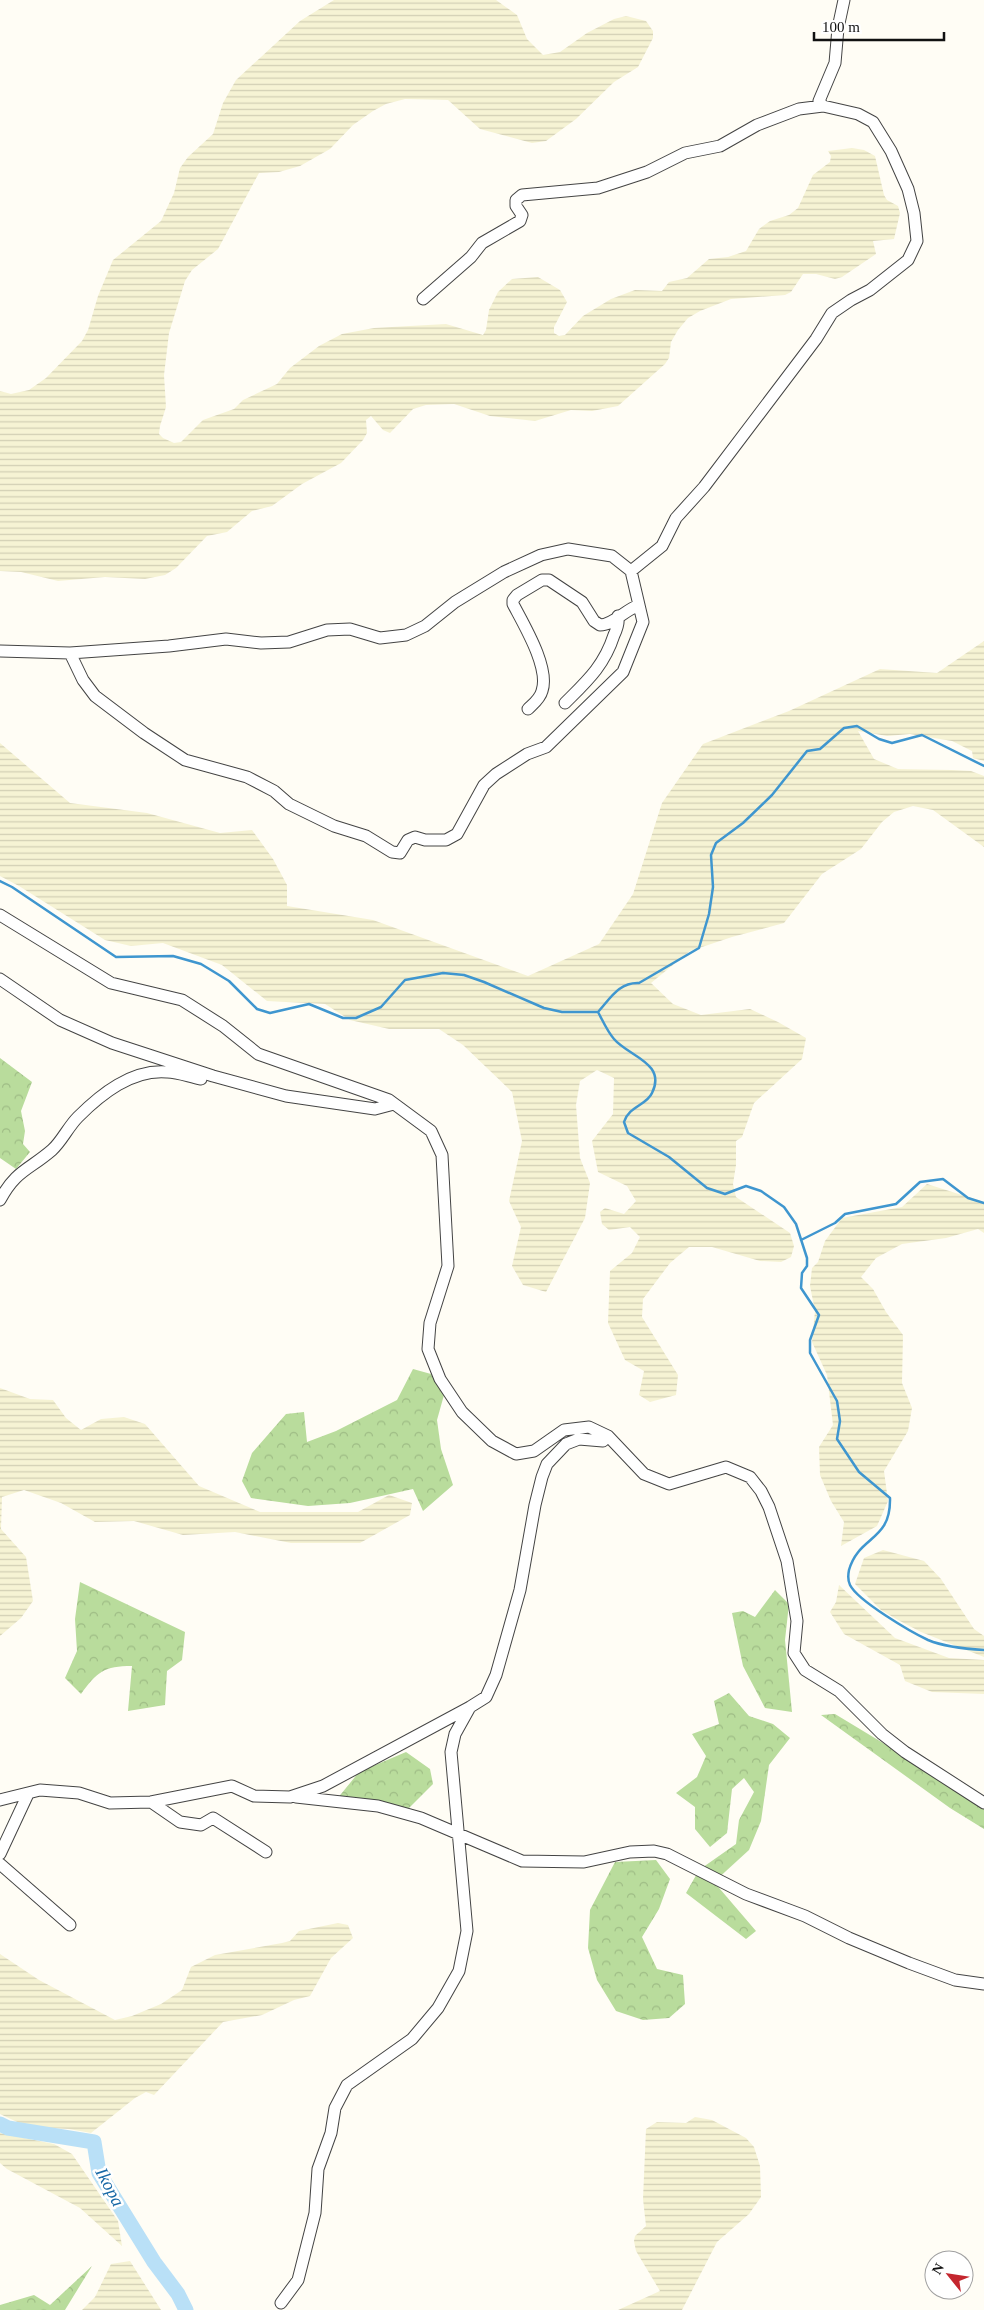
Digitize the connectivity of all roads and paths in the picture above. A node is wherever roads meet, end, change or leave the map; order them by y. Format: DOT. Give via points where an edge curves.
graph roads {
  1 [pos="844,0"];
  2 [pos="823,106"];
  3 [pos="423,299"];
  4 [pos="631,571"];
  5 [pos="639,604"];
  6 [pos="618,616"];
  7 [pos="0,650"];
  8 [pos="70,653"];
  9 [pos="565,703"];
  10 [pos="528,710"];
  11 [pos="0,915"];
  12 [pos="0,979"];
  13 [pos="213,1076"];
  14 [pos="394,1104"];
  15 [pos="0,1200"];
  16 [pos="608,1436"];
  17 [pos="470,1707"];
  18 [pos="28,1794"];
  19 [pos="290,1797"];
  20 [pos="0,1800"];
  21 [pos="151,1802"];
  22 [pos="984,1803"];
  23 [pos="458,1835"];
  24 [pos="266,1852"];
  25 [pos="0,1854"];
  26 [pos="0,1864"];
  27 [pos="70,1925"];
  28 [pos="984,1984"];
  29 [pos="282,2303"];
  1 -- 2 [label="street" via="835,63 818,101"];
  2 -- 3 [label="street" via="799,109 720,146 684,152 647,172 598,188 522,195 516,200 522,215 520,221 482,243 471,257"];
  2 -- 4 [label="street" via="858,114 873,122 891,151 908,189 914,213 914,247 908,260 832,314 704,487 676,518 662,546"];
  4 -- 5 [label="street"];
  4 -- 8 [label="street" via="612,556 568,549 541,555 504,572 455,602 426,626 406,635 380,638 350,629 327,630 289,642 226,639"];
  5 -- 6 [label="street"];
  5 -- 8 [label="street" via="643,622 624,672 546,747 527,754 484,785 457,834 446,840 415,837 408,840 400,854 289,804 274,791 247,777 185,760 95,696"];
  6 -- 9 [label="street" via="608,654 600,667"];
  6 -- 10 [label="street" via="606,625 600,625 582,602 549,580 542,580 517,595 513,604 536,649 544,678 543,690"];
  7 -- 8 [label="street"];
  11 -- 14 [label="street" via="111,983 182,1000 223,1026 258,1054"];
  12 -- 13 [label="street" via="60,1020 112,1043"];
  13 -- 14 [label="street" via="286,1096 375,1109"];
  13 -- 15 [label="street" via="202,1079 168,1072 142,1073 110,1090 77,1118 52,1150 22,1170 7,1186"];
  14 -- 16 [label="street" via="431,1131 442,1155 448,1266 430,1323 428,1349 440,1379 462,1412 492,1441 516,1454 534,1451 564,1430 589,1427"];
  16 -- 17 [label="street" via="603,1441 578,1439 566,1444 547,1464 535,1506 520,1590 496,1675 486,1697"];
  16 -- 22 [label="street" via="644,1474 669,1484 726,1466 750,1477 769,1507 787,1561 797,1621 794,1652 805,1670 839,1691 905,1752"];
  17 -- 19 [label="street" via="323,1786"];
  17 -- 23 [label="street" via="455,1734 451,1752"];
  18 -- 20 [label="street"];
  18 -- 21 [label="street" via="40,1790 79,1793 110,1803"];
  18 -- 25 [label="street"];
  19 -- 21 [label="street" via="254,1796 232,1786"];
  19 -- 23 [label="street" via="378,1806 421,1818"];
  21 -- 24 [label="street" via="180,1822 201,1826 213,1818"];
  23 -- 28 [label="street" via="522,1861 584,1862 630,1852 667,1854 746,1894 805,1916 909,1963 955,1980"];
  23 -- 29 [label="street" via="467,1931 459,1971 438,2008 412,2039 347,2085 335,2108 331,2133 318,2169 315,2213 298,2280"];
  26 -- 27 [label="street"];
}
